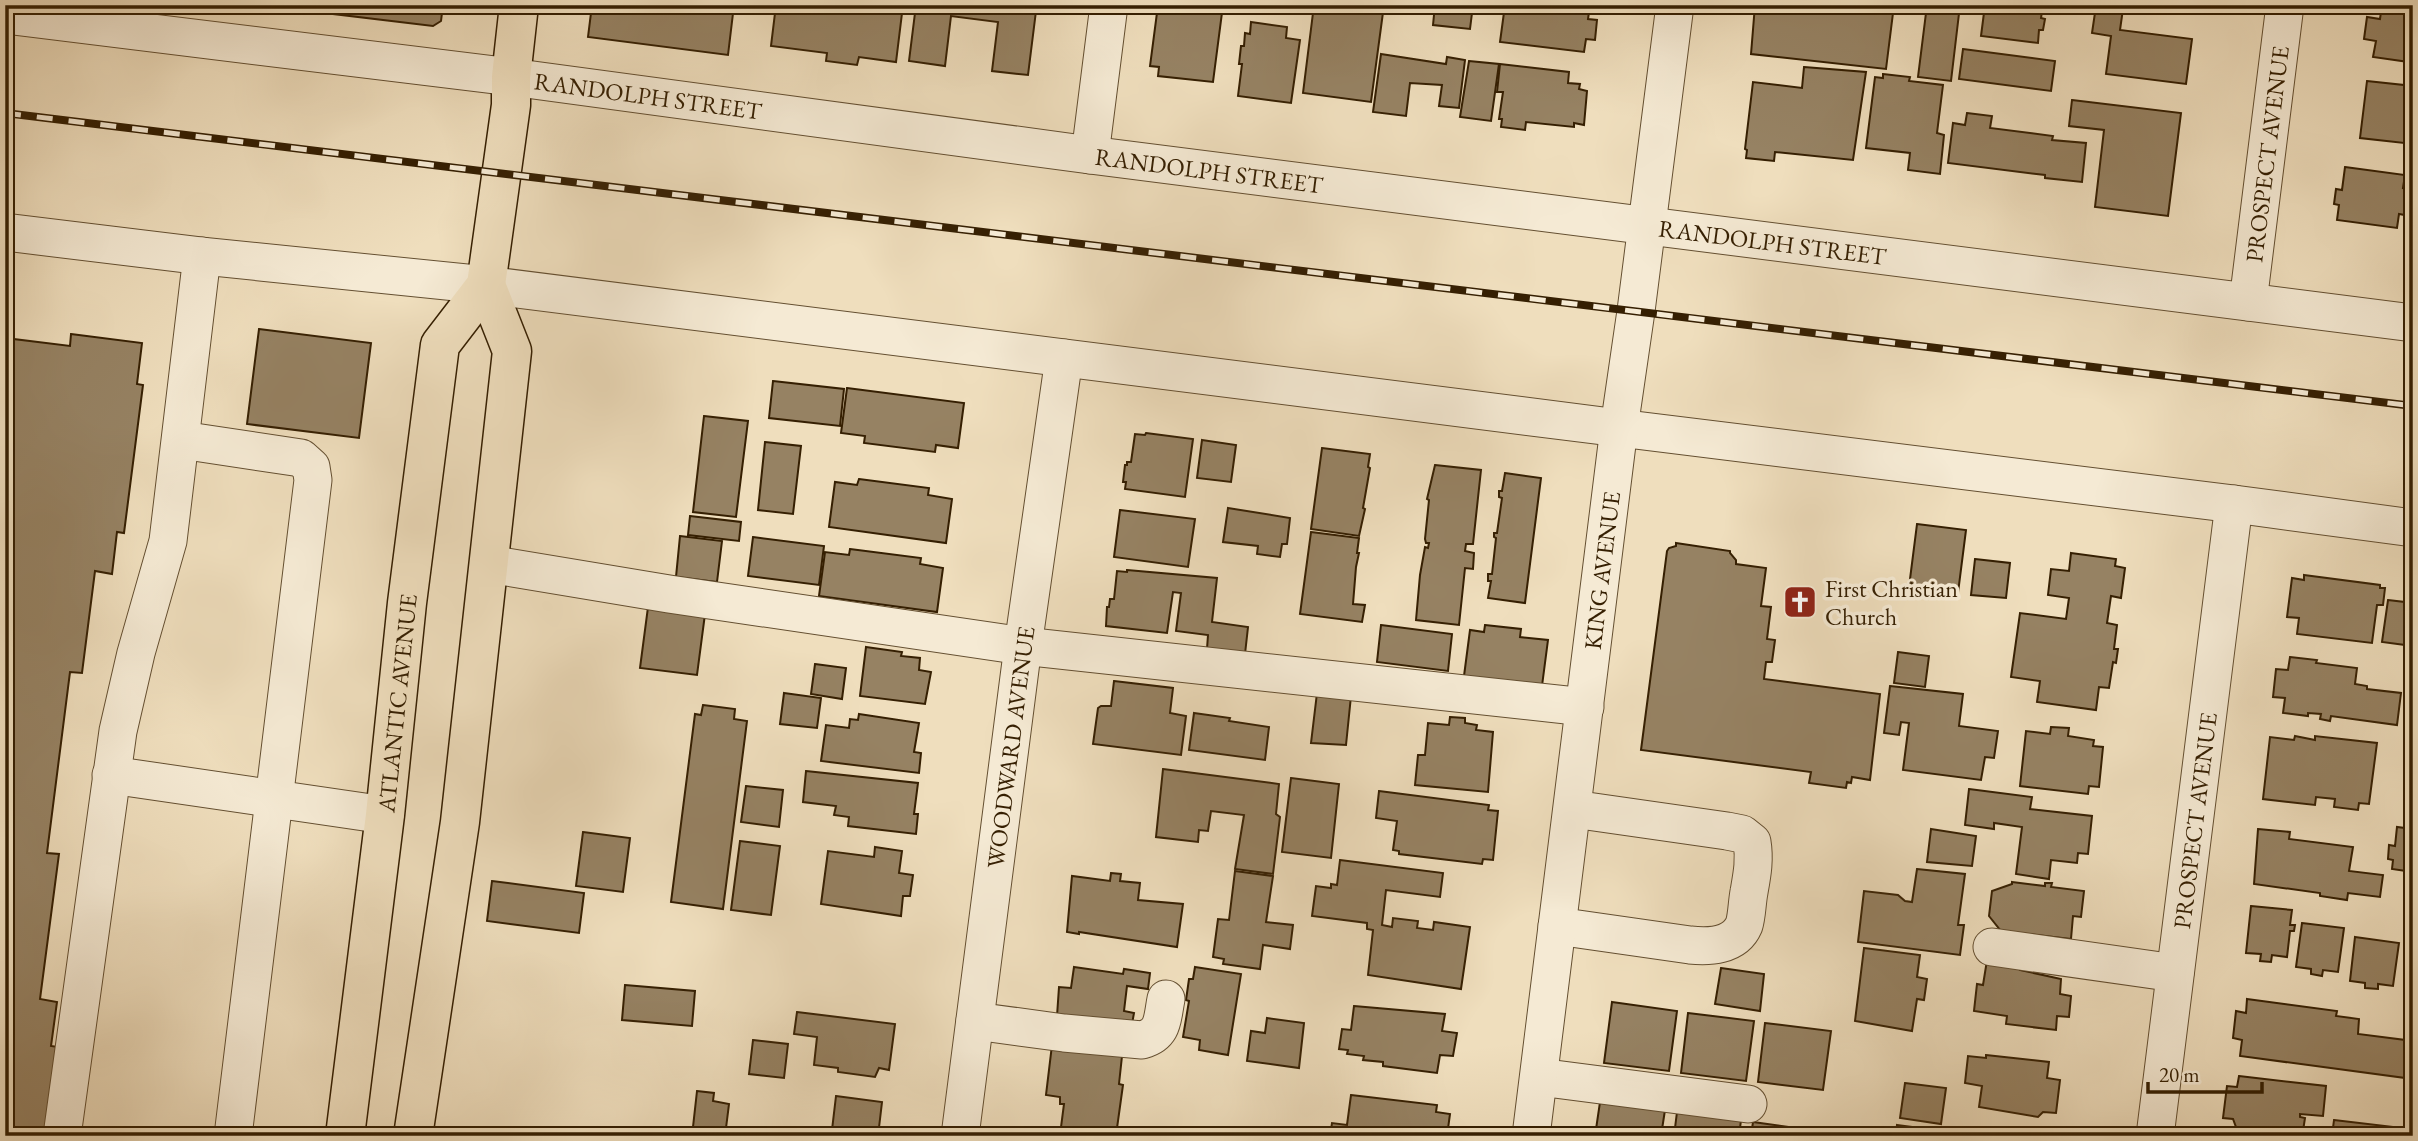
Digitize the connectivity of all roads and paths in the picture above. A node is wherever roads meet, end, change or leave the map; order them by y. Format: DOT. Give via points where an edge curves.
graph roads {
  1 [pos="519,5"];
  2 [pos="1109,5"];
  3 [pos="1675,5"];
  4 [pos="2285,5"];
  5 [pos="5,15"];
  6 [pos="150,19"];
  7 [pos="511,91"];
  8 [pos="1090,155"];
  9 [pos="1647,225"];
  10 [pos="5,232"];
  11 [pos="202,256"];
  12 [pos="486,285"];
  13 [pos="2248,302"];
  14 [pos="2413,323"];
  15 [pos="1064,358"];
  16 [pos="1619,428"];
  17 [pos="181,440"];
  18 [pos="2234,504"];
  19 [pos="2413,528"];
  20 [pos="489,565"];
  21 [pos="1023,646"];
  22 [pos="1585,707"];
  23 [pos="111,775"];
  24 [pos="275,799"];
  25 [pos="1573,809"];
  26 [pos="386,816"];
  27 [pos="1558,926"];
  28 [pos="1992,947"];
  29 [pos="2175,973"];
  30 [pos="1166,999"];
  31 [pos="975,1021"];
  32 [pos="1539,1077"];
  33 [pos="1748,1104"];
  34 [pos="62,1136"];
  35 [pos="233,1136"];
  36 [pos="345,1136"];
  37 [pos="413,1136"];
  38 [pos="960,1136"];
  39 [pos="1531,1136"];
  40 [pos="2155,1136"];
  1 -- 7 [label="main road, ATLANTIC AVENUE"];
  2 -- 8 [label="street"];
  3 -- 9 [label="street, KING AVENUE"];
  4 -- 13 [label="street, PROSPECT AVENUE"];
  5 -- 6 [label="street, RANDOLPH STREET"];
  6 -- 7 [label="street, RANDOLPH STREET"];
  7 -- 8 [label="street, RANDOLPH STREET"];
  7 -- 12 [label="main road, ATLANTIC AVENUE"];
  8 -- 9 [label="street, RANDOLPH STREET"];
  9 -- 13 [label="street, RANDOLPH STREET"];
  9 -- 16 [label="street, KING AVENUE"];
  10 -- 11 [label="street"];
  11 -- 12 [label="street"];
  11 -- 17 [label="street"];
  12 -- 15 [label="street"];
  12 -- 20 [label="main road, ATLANTIC AVENUE" via="512,351"];
  12 -- 26 [label="main road, ATLANTIC AVENUE" via="440,345"];
  13 -- 14 [label="street, RANDOLPH STREET"];
  15 -- 16 [label="street"];
  15 -- 21 [label="street, WOODWARD AVENUE"];
  16 -- 18 [label="street"];
  16 -- 22 [label="street, KING AVENUE"];
  17 -- 23 [label="street" via="168,541 136,653"];
  17 -- 24 [label="street" via="301,458 311,467"];
  18 -- 19 [label="street"];
  18 -- 29 [label="street, PROSPECT AVENUE"];
  20 -- 21 [label="street"];
  20 -- 37 [label="main road, ATLANTIC AVENUE" via="460,822"];
  21 -- 22 [label="street"];
  21 -- 31 [label="street, WOODWARD AVENUE"];
  22 -- 25 [label="street, KING AVENUE"];
  23 -- 24 [label="street"];
  23 -- 34 [label="street"];
  24 -- 26 [label="street"];
  24 -- 35 [label="street"];
  25 -- 27 [label="street, KING AVENUE"];
  25 -- 27 [label="street" via="1742,834 1752,842 1755,860 1744,925 1723,943 1690,945"];
  26 -- 36 [label="main road, ATLANTIC AVENUE"];
  27 -- 32 [label="street, KING AVENUE"];
  28 -- 29 [label="street"];
  29 -- 40 [label="street, PROSPECT AVENUE"];
  30 -- 31 [label="street" via="1159,1030 1142,1040"];
  31 -- 38 [label="street, WOODWARD AVENUE"];
  32 -- 33 [label="street"];
  32 -- 39 [label="street, KING AVENUE"];
}
